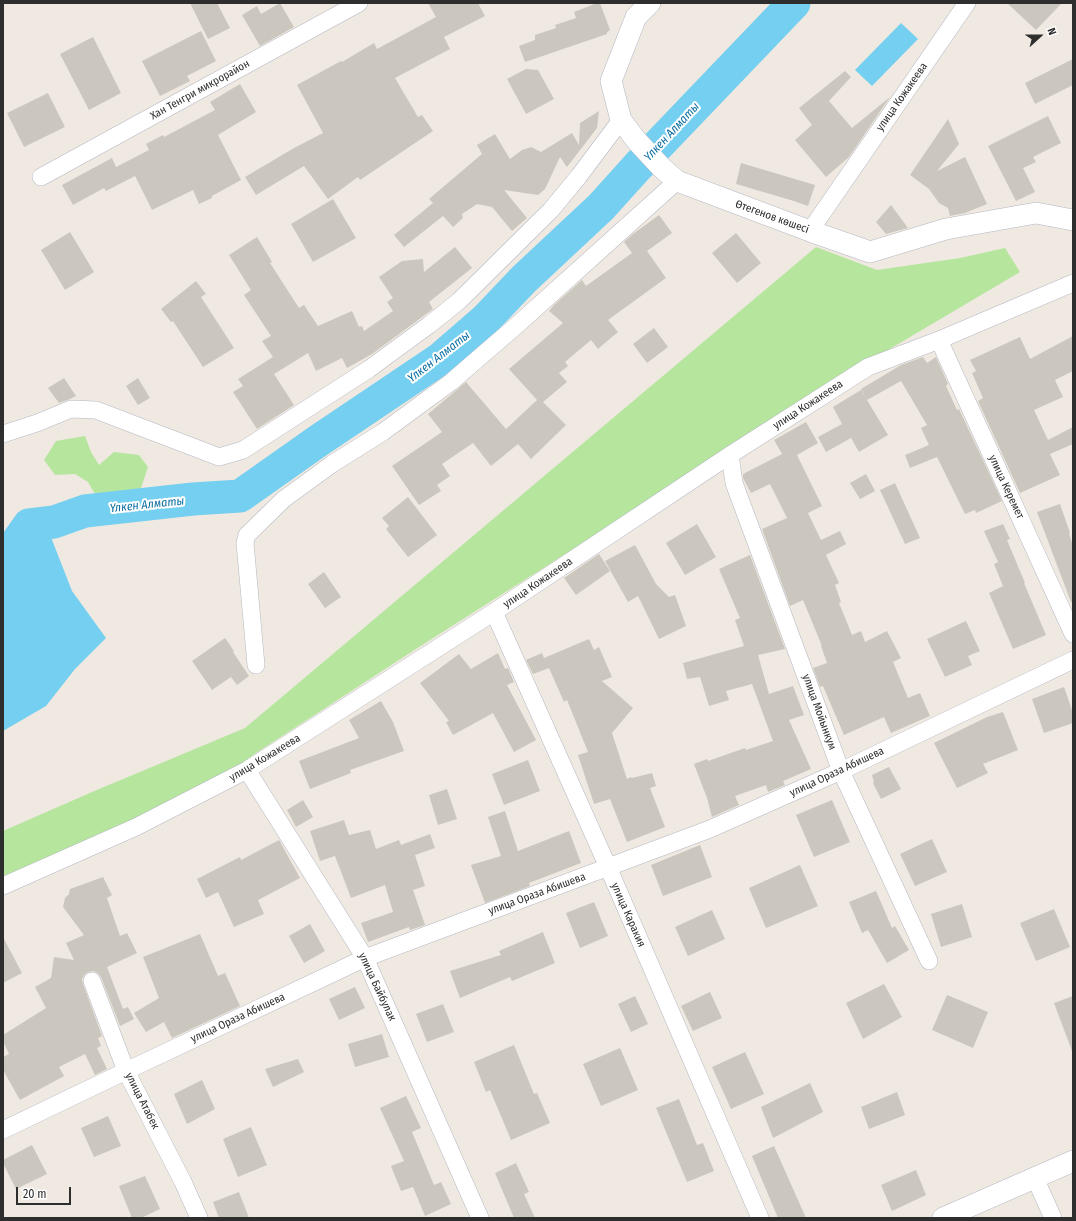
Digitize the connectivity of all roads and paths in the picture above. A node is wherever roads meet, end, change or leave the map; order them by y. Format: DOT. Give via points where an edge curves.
graph roads {
  1 [pos="359,3"];
  2 [pos="650,3"];
  3 [pos="968,3"];
  4 [pos="621,120"];
  5 [pos="670,174"];
  6 [pos="41,177"];
  7 [pos="1073,220"];
  8 [pos="810,231"];
  9 [pos="1073,283"];
  10 [pos="939,340"];
  11 [pos="3,434"];
  12 [pos="730,455"];
  13 [pos="494,612"];
  14 [pos="1073,634"];
  15 [pos="1073,660"];
  16 [pos="256,665"];
  17 [pos="247,770"];
  18 [pos="841,771"];
  19 [pos="608,867"];
  20 [pos="3,886"];
  21 [pos="365,958"];
  22 [pos="929,960"];
  23 [pos="92,981"];
  24 [pos="126,1071"];
  25 [pos="3,1130"];
  26 [pos="1073,1161"];
  27 [pos="1035,1178"];
  28 [pos="199,1218"];
  29 [pos="480,1218"];
  30 [pos="760,1218"];
  31 [pos="943,1218"];
  32 [pos="1053,1218"];
  1 -- 6 [label="street, Хан Тенгри микрорайон"];
  2 -- 4 [label="street, Өтегенов көшесі" via="636,17 611,81"];
  3 -- 8 [label="street, улица Кожакеева"];
  4 -- 5 [label="street, Өтегенов көшесі" via="636,140"];
  4 -- 11 [label="street" via="551,210 459,301 369,369 243,450 219,457 96,410 71,409"];
  5 -- 8 [label="street, Өтегенов көшесі"];
  5 -- 16 [label="street" via="517,325 451,382 284,499 247,535 245,543"];
  7 -- 8 [label="street, Өтегенов көшесі" via="1036,212 946,229 870,252"];
  9 -- 10 [label="street, улица Кожакеева"];
  10 -- 12 [label="street, улица Кожакеева" via="868,366"];
  10 -- 14 [label="street, улица Керемет"];
  12 -- 13 [label="street, улица Кожакеева"];
  12 -- 18 [label="street, улица Мойынкум" via="734,483"];
  13 -- 17 [label="street, улица Кожакеева"];
  13 -- 19 [label="street, улица Каракия"];
  15 -- 18 [label="street, улица Ораза Абишева"];
  17 -- 20 [label="street, улица Кожакеева" via="136,827"];
  17 -- 21 [label="street, улица Байбулак"];
  18 -- 19 [label="street, улица Ораза Абишева" via="710,829"];
  18 -- 22 [label="street, улица Мойынкум"];
  19 -- 21 [label="street, улица Ораза Абишева"];
  19 -- 30 [label="street, улица Каракия"];
  21 -- 24 [label="street, улица Ораза Абишева"];
  21 -- 29 [label="street, улица Байбулак"];
  23 -- 24 [label="street, улица Атабек"];
  24 -- 25 [label="street, улица Ораза Абишева"];
  24 -- 28 [label="street, улица Атабек"];
  26 -- 27 [label="street"];
  27 -- 31 [label="street"];
  27 -- 32 [label="street"];
}
